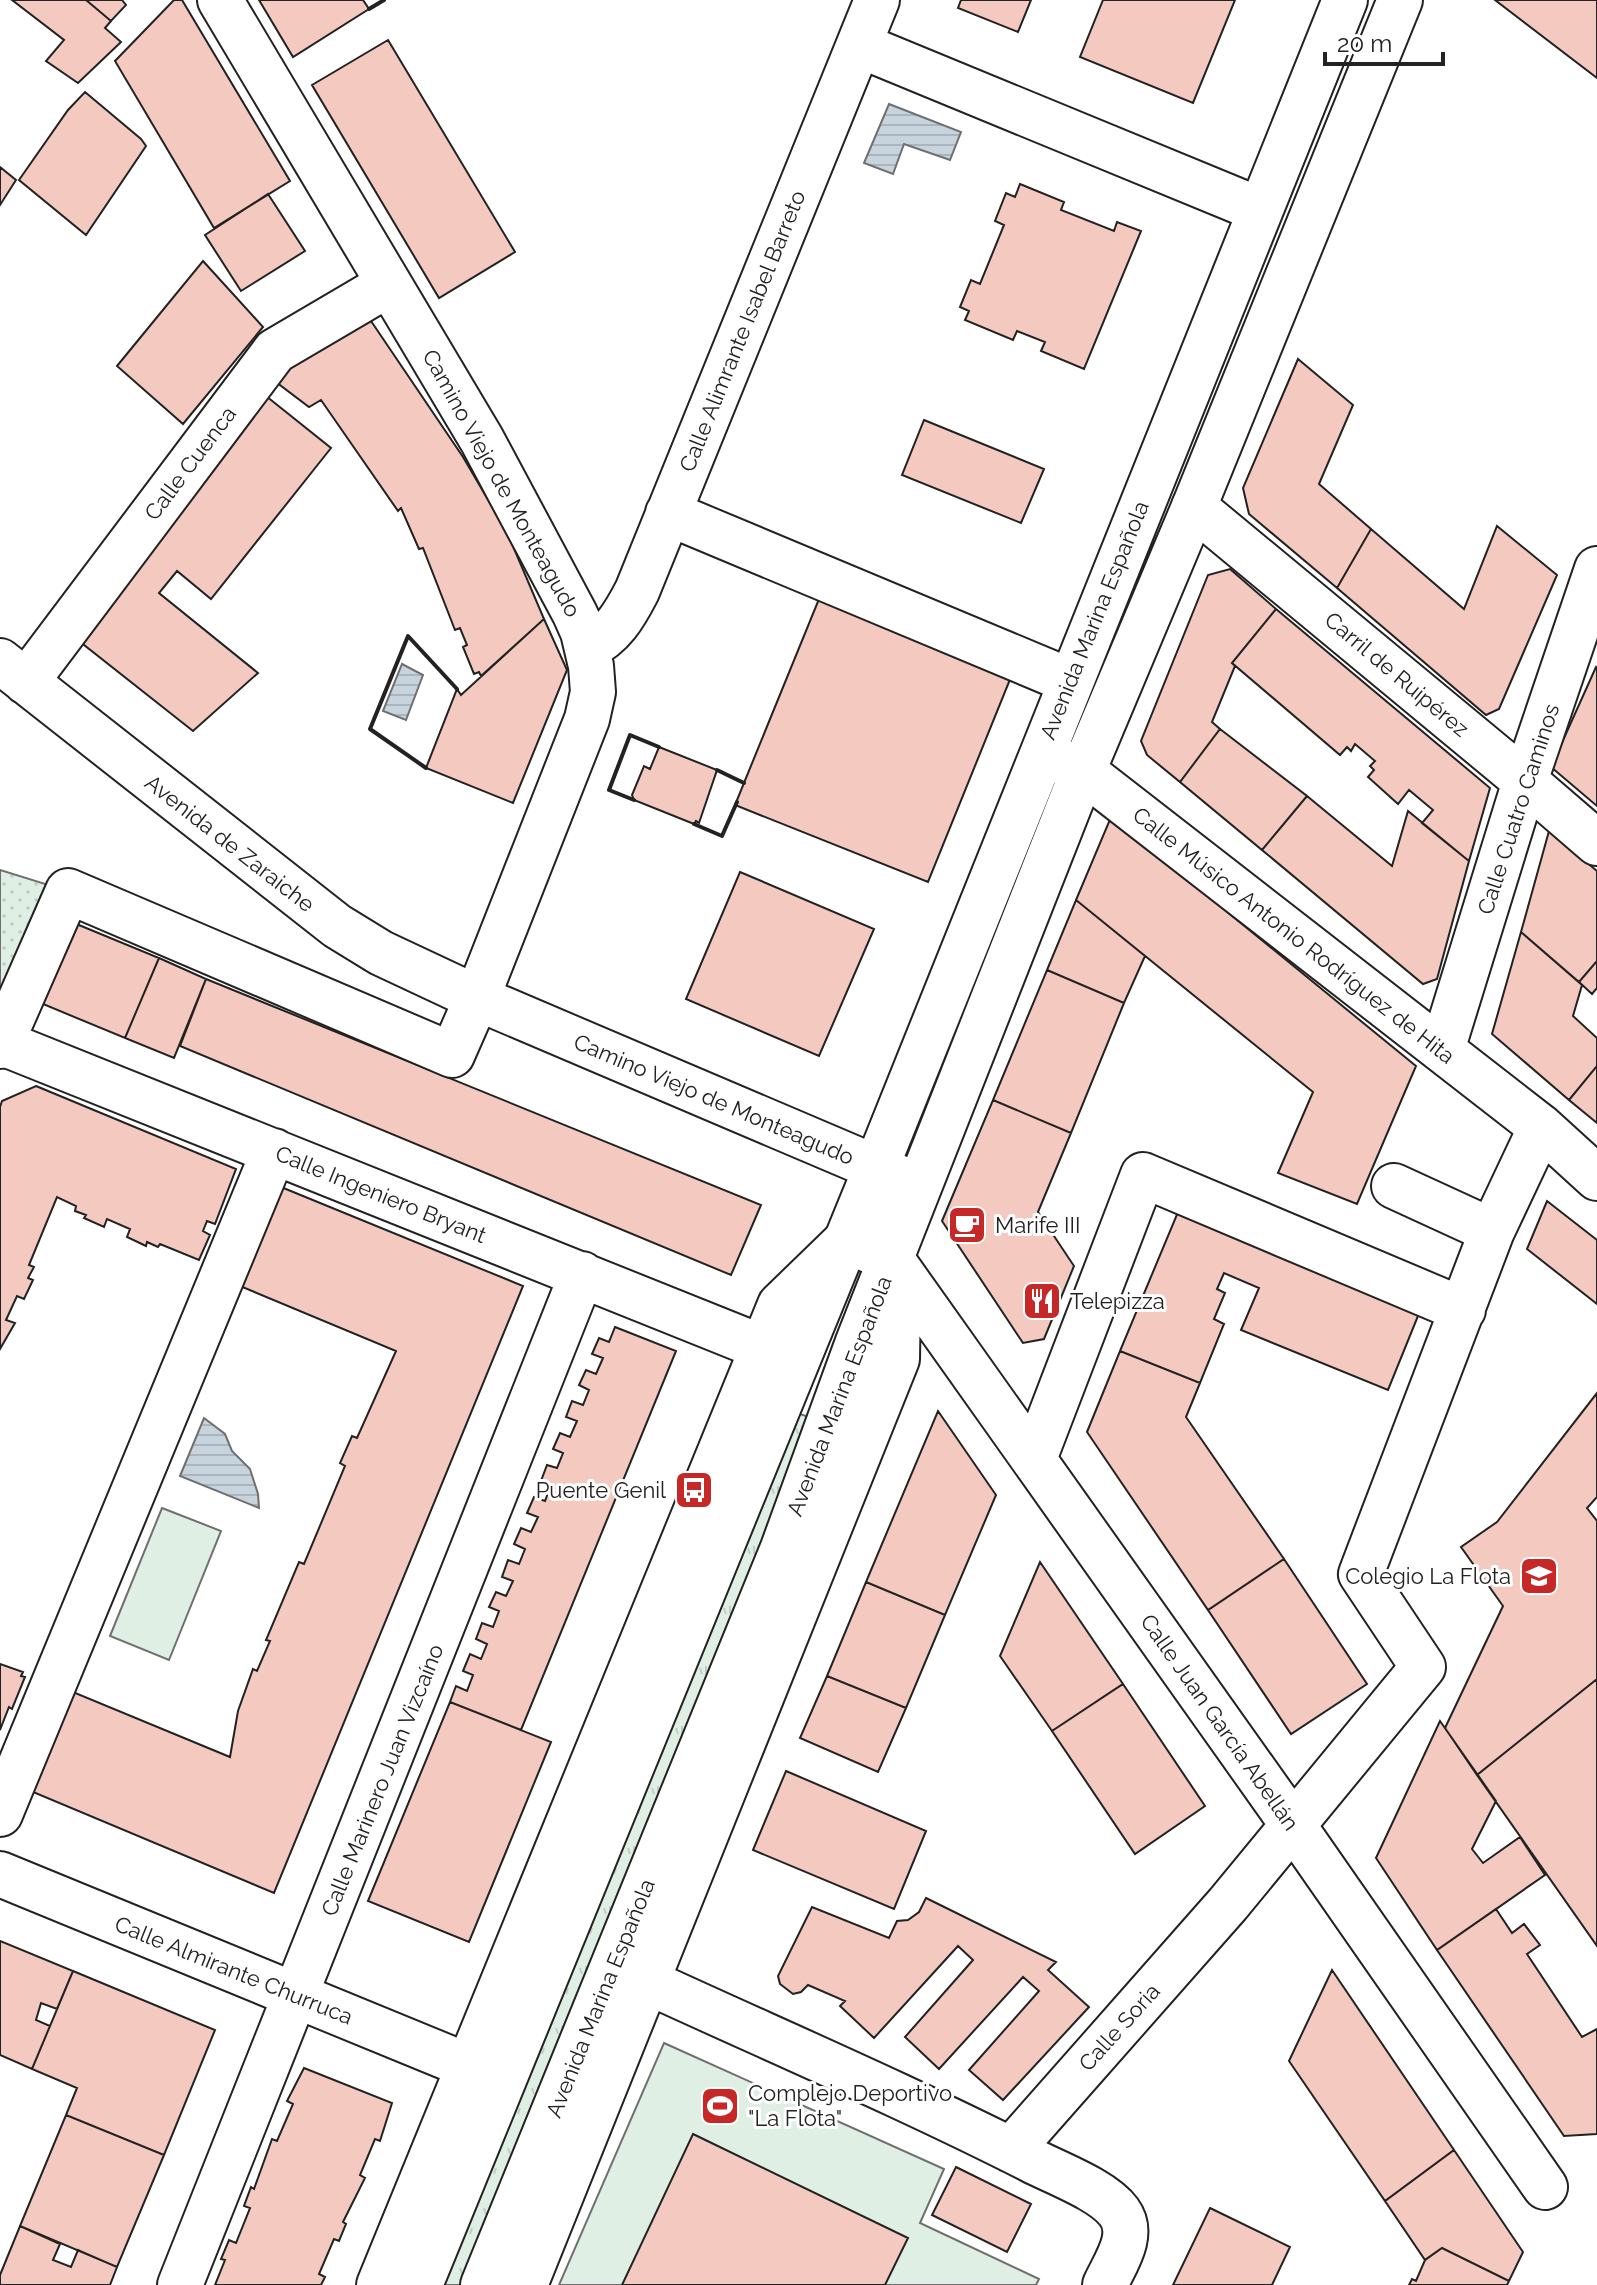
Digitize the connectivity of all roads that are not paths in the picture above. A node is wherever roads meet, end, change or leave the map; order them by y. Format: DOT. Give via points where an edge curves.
graph roads {
  1 [pos="220,0"];
  2 [pos="877,0"];
  3 [pos="1345,0"];
  4 [pos="1400,0"];
  5 [pos="859,45"];
  6 [pos="1260,210"];
  7 [pos="389,284"];
  8 [pos="1194,507"];
  9 [pos="668,513"];
  10 [pos="1597,569"];
  11 [pos="587,648"];
  12 [pos="13,672"];
  13 [pos="1070,681"];
  14 [pos="1041,753"];
  15 [pos="1083,771"];
  16 [pos="1525,781"];
  17 [pos="1597,843"];
  18 [pos="477,998"];
  19 [pos="0,1043"];
  20 [pos="1442,1050"];
  21 [pos="1541,1127"];
  22 [pos="274,1151"];
  23 [pos="876,1168"];
  24 [pos="1597,1178"];
  25 [pos="919,1186"];
  26 [pos="1394,1186"];
  27 [pos="1492,1231"];
  28 [pos="846,1241"];
  29 [pos="891,1259"];
  30 [pos="582,1274"];
  31 [pos="1463,1310"];
  32 [pos="761,1347"];
  33 [pos="1034,1459"];
  34 [pos="855,1468"];
  35 [pos="783,1548"];
  36 [pos="0,1814"];
  37 [pos="1293,1825"];
  38 [pos="0,1874"];
  39 [pos="646,1981"];
  40 [pos="297,1996"];
  41 [pos="468,2066"];
  42 [pos="1011,2150"];
  43 [pos="1545,2187"];
  44 [pos="180,2285"];
  45 [pos="379,2285"];
  46 [pos="420,2285"];
  47 [pos="483,2285"];
  48 [pos="525,2285"];
  49 [pos="1105,2285"];
  1 -- 7 [label="street, Camino Viejo de Monteagudo"];
  2 -- 5 [label="street, Calle Alimrante Isabel Barreto"];
  3 -- 6 [label="street, Avenida Marina Española"];
  4 -- 8 [label="street"];
  5 -- 6 [label="street"];
  5 -- 9 [label="street, Calle Alimrante Isabel Barreto"];
  6 -- 13 [label="street, Avenida Marina Española"];
  7 -- 11 [label="street, Camino Viejo de Monteagudo" via="496,465 575,614"];
  7 -- 12 [label="street, Calle Cuenca" via="275,351"];
  8 -- 15 [label="street"];
  8 -- 16 [label="street, Carril de Ruipérez"];
  9 -- 11 [label="street, Calle Alimrante Isabel Barreto" via="623,618"];
  9 -- 13 [label="street"];
  10 -- 16 [label="street, Calle Cuatro Caminos"];
  11 -- 18 [label="street, Camino Viejo de Monteagudo" via="593,692 587,719"];
  12 -- 18 [label="street, Avenida de Zaraiche" via="337,926"];
  13 -- 14 [label="street, Avenida Marina Española"];
  14 -- 15 [label="street, Calle Músico Antonio Rodríguez de Hita"];
  14 -- 23 [label="street, Avenida Marina Española"];
  15 -- 20 [label="street, Calle Músico Antonio Rodríguez de Hita"];
  15 -- 25 [label="street"];
  16 -- 17 [label="street, Carril de Ruipérez"];
  16 -- 20 [label="street, Calle Cuatro Caminos"];
  18 -- 19 [label="street" via="452,1055 68,891"];
  18 -- 23 [label="street, Camino Viejo de Monteagudo"];
  19 -- 22 [label="street, Calle Ingeniero Bryant"];
  20 -- 21 [label="street, Calle Músico Antonio Rodríguez de Hita"];
  21 -- 24 [label="street, Calle Músico Antonio Rodríguez de Hita"];
  21 -- 27 [label="street"];
  22 -- 30 [label="street, Calle Ingeniero Bryant"];
  22 -- 36 [label="street"];
  23 -- 25 [label="street, Camino Viejo de Monteagudo"];
  23 -- 28 [label="street, Avenida Marina Española"];
  23 -- 29 [label="street, Camino Viejo de Monteagudo"];
  25 -- 29 [label="street"];
  26 -- 27 [label="street"];
  27 -- 31 [label="street"];
  28 -- 29 [label="street"];
  28 -- 32 [label="street, Avenida Marina Española" via="780,1305"];
  28 -- 46 [label="street, Avenida Marina Española"];
  29 -- 33 [label="street, Calle Juan García Abellán"];
  29 -- 34 [label="street, Avenida Marina Española" via="898,1298 897,1359"];
  29 -- 35 [label="street, Avenida Marina Española"];
  30 -- 32 [label="street, Calle Ingeniero Bryant"];
  30 -- 40 [label="street, Calle Marinero Juan Vizcaíno"];
  31 -- 33 [label="street" via="1143,1175"];
  31 -- 37 [label="street, Calle Soria" via="1361,1574 1423,1667"];
  32 -- 41 [label="street, Avenida Marina Española"];
  33 -- 37 [label="street, Calle Juan García Abellán"];
  34 -- 35 [label="street"];
  34 -- 39 [label="street, Avenida Marina Española"];
  35 -- 47 [label="street, Avenida Marina Española"];
  37 -- 42 [label="street, Calle Soria"];
  37 -- 43 [label="street, Calle Juan García Abellán"];
  38 -- 40 [label="street, Calle Almirante Churruca"];
  39 -- 42 [label="street"];
  39 -- 48 [label="street, Avenida Marina Española"];
  40 -- 41 [label="street, Calle Almirante Churruca"];
  40 -- 44 [label="street, Calle Marinero Juan Vizcaíno"];
  41 -- 45 [label="street, Avenida Marina Española"];
  42 -- 49 [label="street" via="1096,2193 1120,2213 1127,2230"];
}
